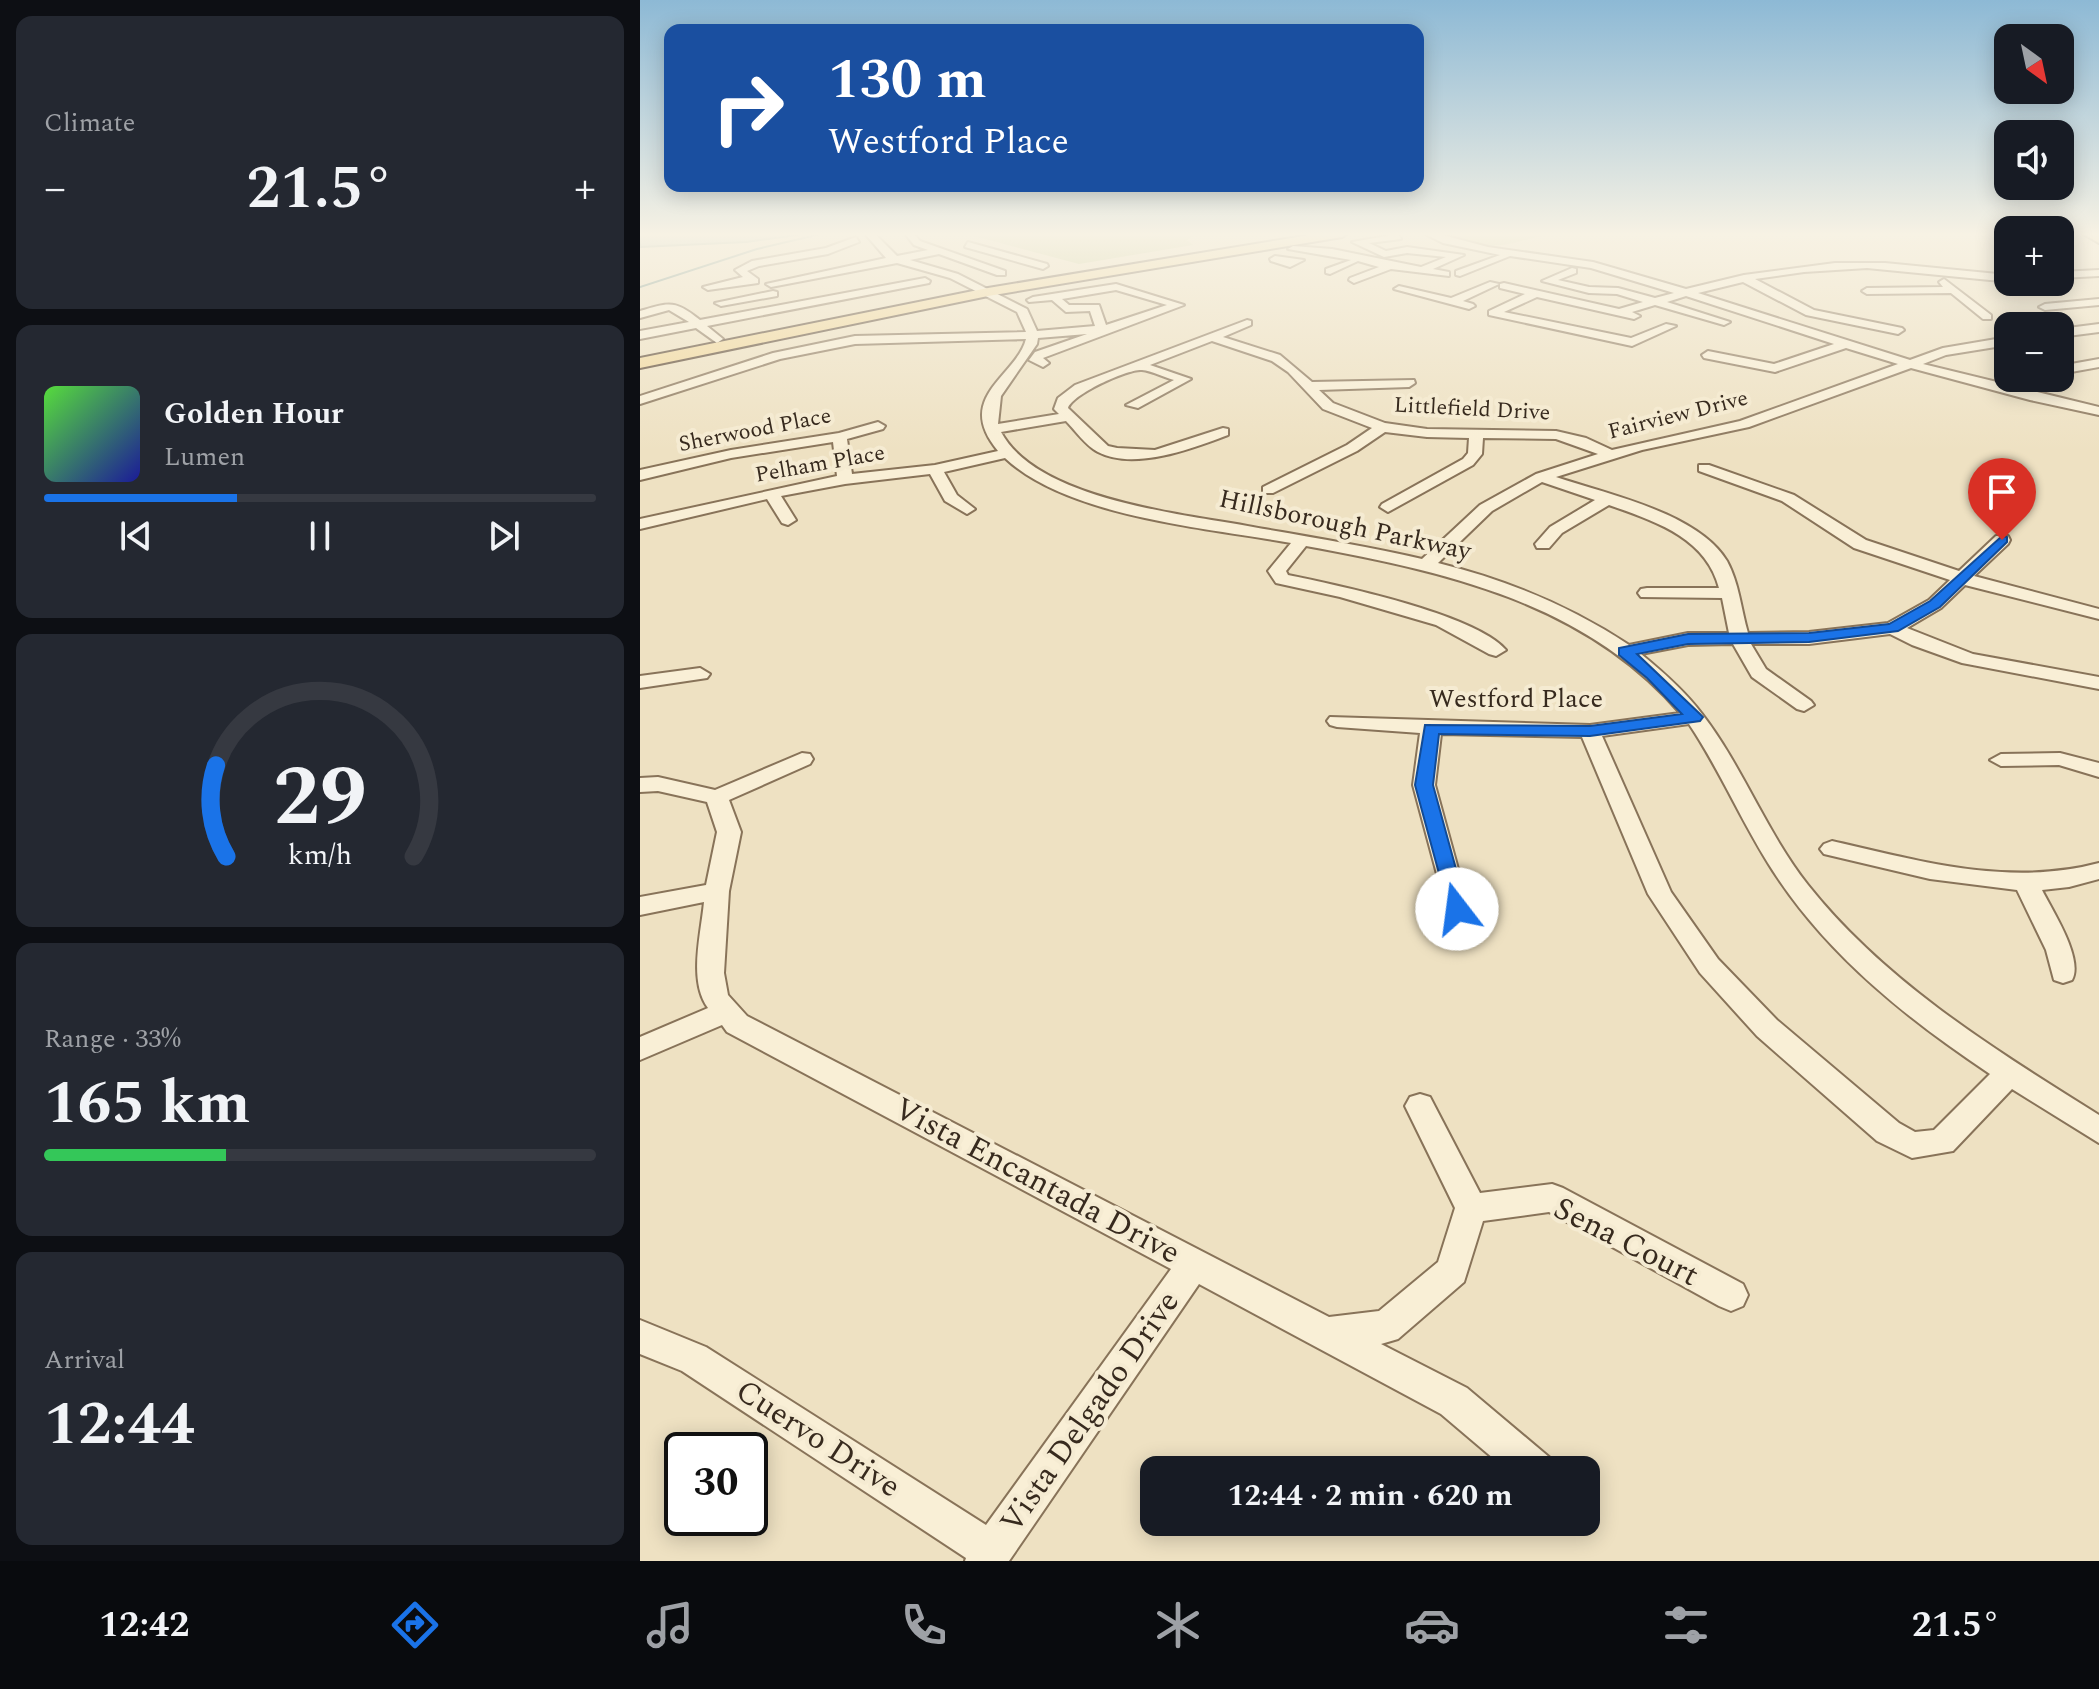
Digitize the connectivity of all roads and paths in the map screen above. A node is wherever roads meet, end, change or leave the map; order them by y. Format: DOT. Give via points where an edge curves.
graph roads {
  1 [pos="659,306"];
  2 [pos="675,306"];
  3 [pos="792,306"];
  4 [pos="899,306"];
  5 [pos="910,306"];
  6 [pos="1006,306"];
  7 [pos="1044,306"];
  8 [pos="1063,306"];
  9 [pos="1175,306"];
  10 [pos="1508,306"];
  11 [pos="1595,306"];
  12 [pos="1638,306"];
  13 [pos="1668,306"];
  14 [pos="1722,306"];
  15 [pos="1798,306"];
  16 [pos="1973,306"];
  17 [pos="2057,306"];
  18 [pos="2045,307"];
  19 [pos="1621,312"];
  20 [pos="640,315"];
  21 [pos="1602,317"];
  22 [pos="1987,317"];
  23 [pos="1030,320"];
  24 [pos="1724,322"];
  25 [pos="1247,323"];
  26 [pos="699,324"];
  27 [pos="1107,328"];
  28 [pos="2099,328"];
  29 [pos="1898,330"];
  30 [pos="2074,331"];
  31 [pos="1575,332"];
  32 [pos="640,335"];
  33 [pos="1212,337"];
  34 [pos="717,339"];
  35 [pos="1994,343"];
  36 [pos="1846,344"];
  37 [pos="640,353"];
  38 [pos="1708,355"];
  39 [pos="640,363"];
  40 [pos="1043,363"];
  41 [pos="1908,363"];
  42 [pos="2099,363"];
  43 [pos="1137,365"];
  44 [pos="2077,367"];
  45 [pos="2074,368"];
  46 [pos="2099,376"];
  47 [pos="1409,383"];
  48 [pos="1306,386"];
  49 [pos="2099,396"];
  50 [pos="640,400"];
  51 [pos="1133,405"];
  52 [pos="2092,410"];
  53 [pos="1066,417"];
  54 [pos="878,426"];
  55 [pos="1382,427"];
  56 [pos="992,429"];
  57 [pos="1223,432"];
  58 [pos="1476,435"];
  59 [pos="840,437"];
  60 [pos="1008,453"];
  61 [pos="1609,454"];
  62 [pos="1704,468"];
  63 [pos="935,469"];
  64 [pos="640,475"];
  65 [pos="1541,477"];
  66 [pos="845,479"];
  67 [pos="1268,490"];
  68 [pos="771,493"];
  69 [pos="1606,500"];
  70 [pos="1388,507"];
  71 [pos="967,509"];
  72 [pos="788,520"];
  73 [pos="640,524"];
  74 [pos="1302,540"];
  75 [pos="2002,540"];
  76 [pos="1543,544"];
  77 [pos="1427,564"];
  78 [pos="1963,578"];
  79 [pos="1647,593"];
  80 [pos="1727,593"];
  81 [pos="2099,614"];
  82 [pos="1893,628"];
  83 [pos="1739,637"];
  84 [pos="1496,650"];
  85 [pos="1625,652"];
  86 [pos="700,674"];
  87 [pos="640,682"];
  88 [pos="2099,683"];
  89 [pos="1804,705"];
  90 [pos="1694,717"];
  91 [pos="1337,721"];
  92 [pos="1431,728"];
  93 [pos="1590,731"];
  94 [pos="802,759"];
  95 [pos="2001,760"];
  96 [pos="2099,770"];
  97 [pos="640,785"];
  98 [pos="717,797"];
  99 [pos="1832,849"];
  100 [pos="2099,871"];
  101 [pos="2026,883"];
  102 [pos="717,891"];
  103 [pos="640,906"];
  104 [pos="1457,909"];
  105 [pos="2063,973"];
  106 [pos="726,1012"];
  107 [pos="640,1049"];
  108 [pos="2009,1073"];
  109 [pos="1420,1106"];
  110 [pos="2099,1130"];
  111 [pos="1471,1208"];
  112 [pos="1195,1262"];
  113 [pos="1731,1295"];
  114 [pos="1330,1333"];
  115 [pos="640,1337"];
  116 [pos="1519,1456"];
  117 [pos="988,1556"];
  1 -- 20 [label="street"];
  2 -- 26 [label="street"];
  3 -- 26 [label="street"];
  4 -- 34 [label="main road"];
  5 -- 39 [label="main road"];
  6 -- 23 [label="street"];
  7 -- 23 [label="street"];
  8 -- 27 [label="street" via="1095,307"];
  9 -- 27 [label="street"];
  10 -- 31 [label="street" via="1493,313"];
  11 -- 19 [label="street"];
  12 -- 19 [label="street"];
  13 -- 24 [label="street"];
  14 -- 36 [label="street"];
  15 -- 29 [label="street"];
  16 -- 22 [label="street"];
  17 -- 18 [label="street"];
  19 -- 31 [label="street" via="1670,326 1632,342"];
  21 -- 31 [label="street"];
  23 -- 27 [label="street" via="1066,330"];
  23 -- 50 [label="street" via="986,336 887,337 823,345"];
  23 -- 56 [label="street" via="1031,344 992,401"];
  25 -- 33 [label="street"];
  26 -- 32 [label="street"];
  26 -- 34 [label="street"];
  27 -- 40 [label="street" via="1039,355 1035,360"];
  28 -- 30 [label="street"];
  33 -- 43 [label="street"];
  33 -- 48 [label="street, Littlefield Drive" via="1276,358"];
  34 -- 37 [label="main road"];
  35 -- 41 [label="street, Fairview Drive"];
  36 -- 38 [label="street" via="1775,368"];
  36 -- 41 [label="street"];
  41 -- 52 [label="street"];
  41 -- 61 [label="street, Fairview Drive" via="1744,424"];
  42 -- 44 [label="street"];
  43 -- 51 [label="street" via="1185,379"];
  43 -- 53 [label="street" via="1080,388 1063,401"];
  44 -- 45 [label="street"];
  44 -- 46 [label="street"];
  47 -- 48 [label="street"];
  48 -- 55 [label="street, Littlefield Drive" via="1328,406"];
  49 -- 52 [label="street"];
  53 -- 56 [label="street"];
  53 -- 57 [label="street" via="1103,449 1117,452 1155,454"];
  54 -- 59 [label="street, Sherwood Place"];
  55 -- 58 [label="street, Littlefield Drive"];
  55 -- 67 [label="street"];
  56 -- 60 [label="street, Hillsborough Parkway"];
  58 -- 61 [label="street, Littlefield Drive" via="1569,437"];
  58 -- 70 [label="street" via="1475,454 1468,462"];
  59 -- 64 [label="street, Sherwood Place"];
  59 -- 66 [label="street"];
  60 -- 63 [label="street, Pelham Place"];
  60 -- 74 [label="street, Hillsborough Parkway" via="1049,481 1097,500"];
  61 -- 65 [label="street, Fairview Drive"];
  62 -- 78 [label="street" via="1788,498 1860,544"];
  63 -- 66 [label="street, Pelham Place"];
  63 -- 71 [label="street" via="951,498"];
  65 -- 69 [label="street"];
  65 -- 77 [label="street, Fairview Drive" via="1486,508"];
  66 -- 68 [label="street, Pelham Place"];
  68 -- 72 [label="street"];
  68 -- 73 [label="street, Pelham Place"];
  69 -- 76 [label="street" via="1556,530"];
  69 -- 80 [label="street" via="1674,525 1710,549 1721,566"];
  74 -- 77 [label="street, Hillsborough Parkway"];
  74 -- 84 [label="street" via="1277,571 1282,579 1442,621"];
  75 -- 78 [label="street"];
  77 -- 85 [label="street, Hillsborough Parkway" via="1541,603"];
  78 -- 81 [label="street"];
  78 -- 82 [label="street" via="1935,604"];
  79 -- 80 [label="street"];
  80 -- 83 [label="street"];
  82 -- 83 [label="street" via="1809,638"];
  82 -- 88 [label="street" via="1958,658"];
  83 -- 85 [label="street" via="1688,639"];
  83 -- 89 [label="street" via="1758,672"];
  85 -- 90 [label="street, Hillsborough Parkway"];
  86 -- 87 [label="street"];
  90 -- 93 [label="street, Westford Place"];
  90 -- 108 [label="street, Hillsborough Parkway" via="1772,851 1845,943 1895,991"];
  91 -- 92 [label="street, Westford Place"];
  92 -- 93 [label="street, Westford Place"];
  92 -- 104 [label="street" via="1424,785"];
  93 -- 108 [label="street" via="1660,894 1709,966 1767,1028 1888,1132 1912,1145 1942,1142"];
  94 -- 98 [label="street"];
  95 -- 96 [label="street" via="2060,759"];
  97 -- 98 [label="street"];
  98 -- 102 [label="street" via="729,832"];
  99 -- 101 [label="street" via="1951,874"];
  100 -- 101 [label="street"];
  101 -- 105 [label="street" via="2059,950"];
  102 -- 103 [label="street"];
  102 -- 106 [label="street" via="711,973 715,998"];
  106 -- 107 [label="street"];
  106 -- 112 [label="street, Vista Encantada Drive" via="737,1024"];
  108 -- 110 [label="street, Hillsborough Parkway"];
  109 -- 111 [label="street"];
  111 -- 113 [label="street, Sena Court" via="1552,1198"];
  111 -- 114 [label="street" via="1452,1271 1386,1327"];
  112 -- 114 [label="street, Vista Encantada Drive"];
  112 -- 117 [label="street, Vista Delgado Drive"];
  114 -- 116 [label="street, Vista Encantada Drive" via="1454,1401"];
  115 -- 117 [label="street, Cuervo Drive" via="694,1359"];
}
